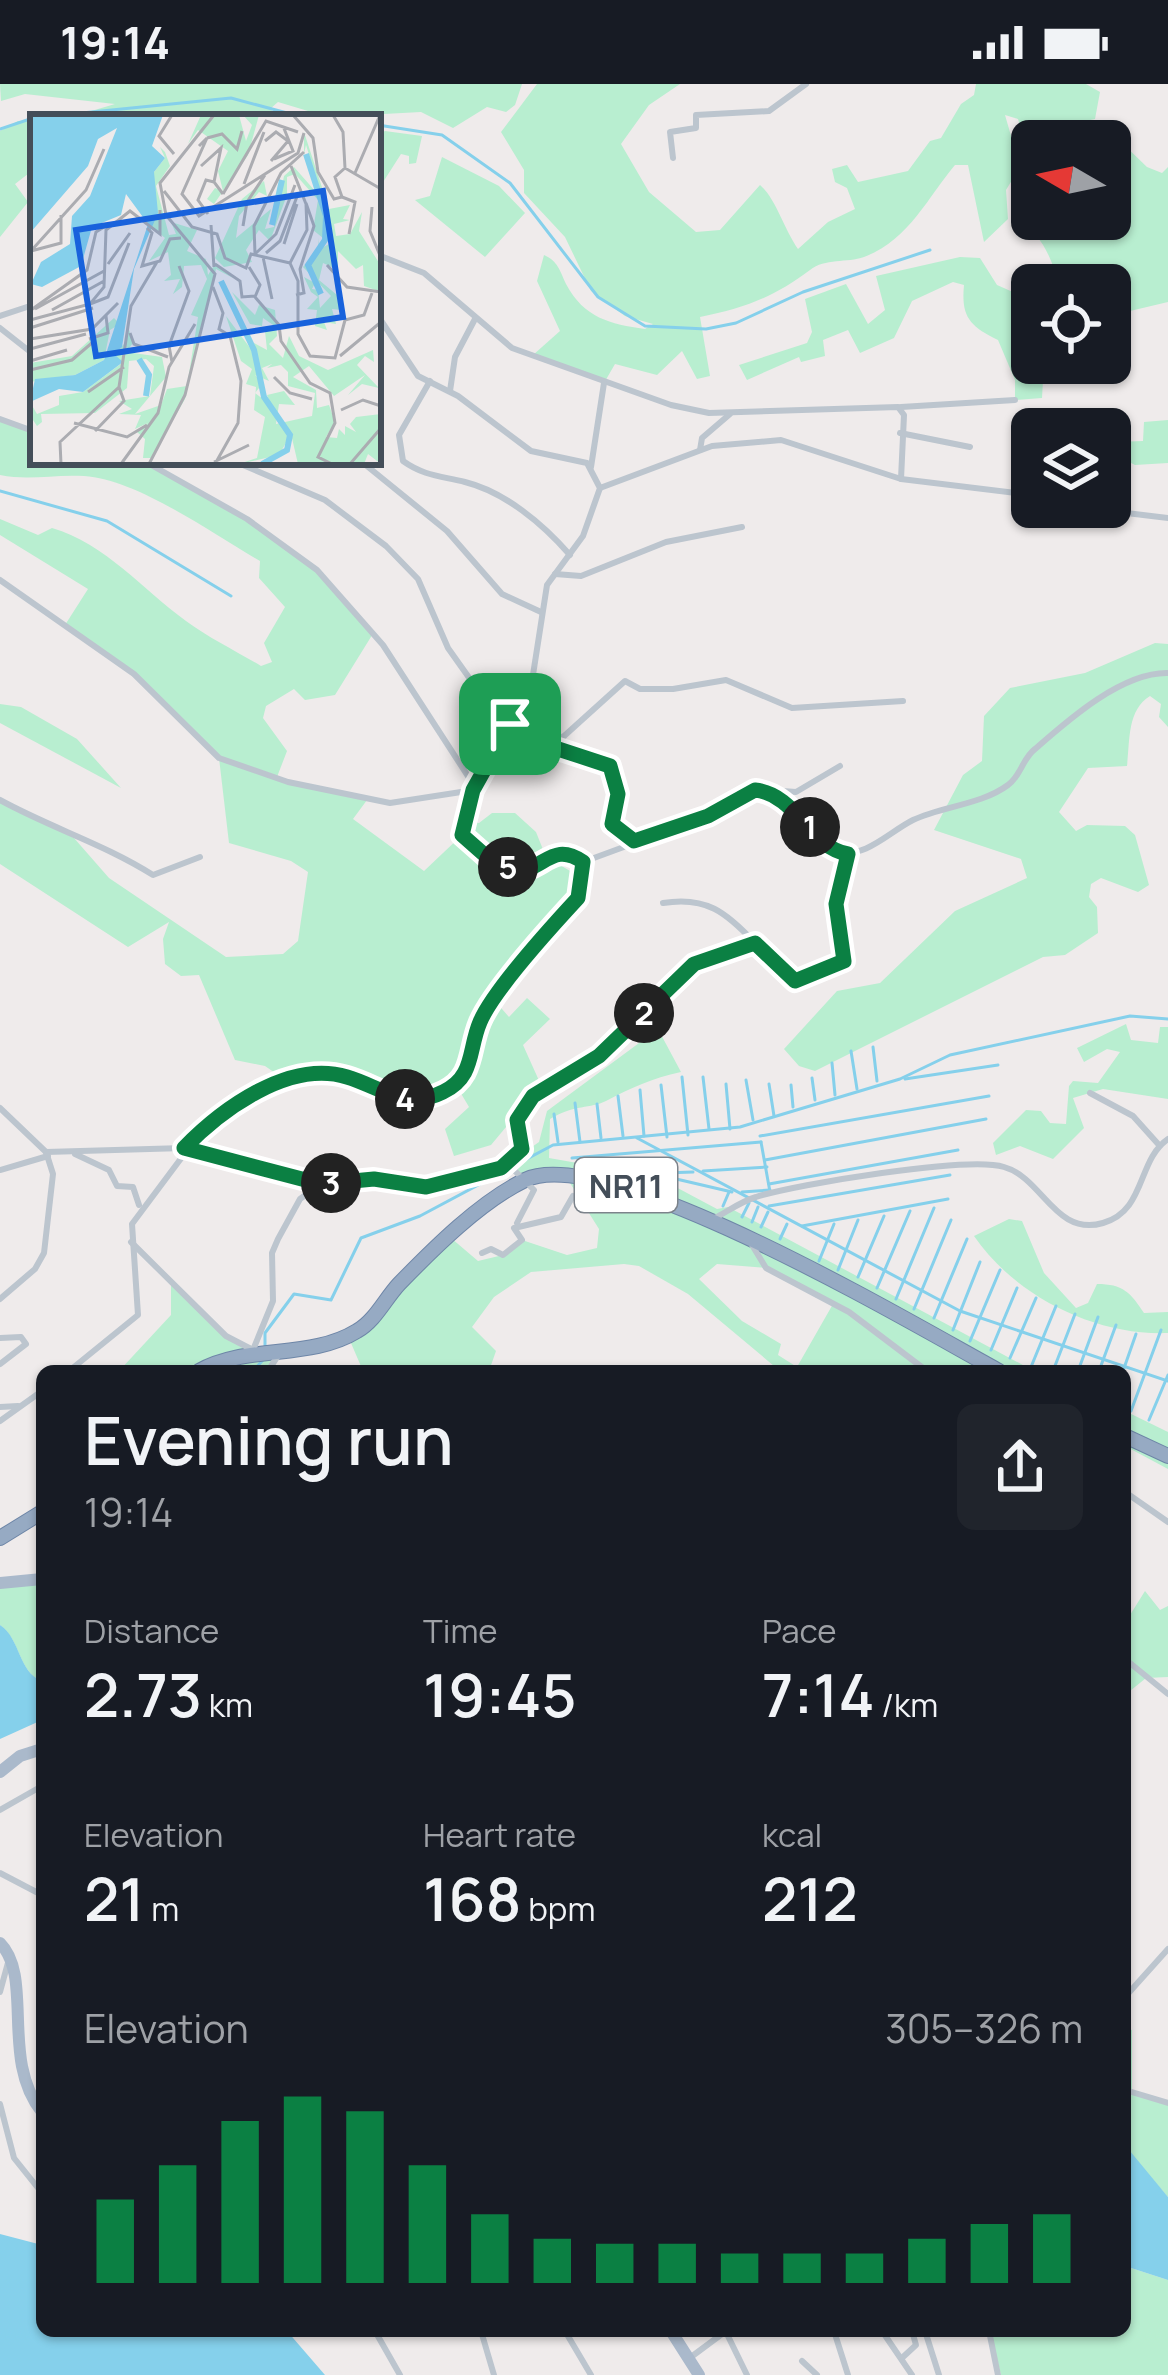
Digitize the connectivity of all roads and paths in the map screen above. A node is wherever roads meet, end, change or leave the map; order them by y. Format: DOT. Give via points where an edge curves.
graph roads {
  1 [pos="806,84"];
  2 [pos="673,158"];
  3 [pos="381,256"];
  4 [pos="30,306"];
  5 [pos="0,316"];
  6 [pos="475,319"];
  7 [pos="381,321"];
  8 [pos="0,328"];
  9 [pos="30,351"];
  10 [pos="430,381"];
  11 [pos="604,383"];
  12 [pos="450,391"];
  13 [pos="1015,400"];
  14 [pos="898,407"];
  15 [pos="733,412"];
  16 [pos="0,419"];
  17 [pos="30,429"];
  18 [pos="900,433"];
  19 [pos="970,446"];
  20 [pos="700,451"];
  21 [pos="151,465"];
  22 [pos="243,465"];
  23 [pos="366,465"];
  24 [pos="591,467"];
  25 [pos="901,479"];
  26 [pos="600,488"];
  27 [pos="1011,492"];
  28 [pos="1131,514"];
  29 [pos="1168,518"];
  30 [pos="742,527"];
  31 [pos="570,555"];
  32 [pos="555,574"];
  33 [pos="0,580"];
  34 [pos="541,612"];
  35 [pos="1168,674"];
  36 [pos="903,701"];
  37 [pos="507,725"];
  38 [pos="545,737"];
  39 [pos="840,766"];
  40 [pos="474,788"];
  41 [pos="765,792"];
  42 [pos="0,800"];
  43 [pos="634,841"];
  44 [pos="848,854"];
  45 [pos="200,857"];
  46 [pos="583,862"];
  47 [pos="662,903"];
  48 [pos="755,943"];
  49 [pos="1090,1093"];
  50 [pos="0,1108"];
  51 [pos="1168,1139"];
  52 [pos="1159,1145"];
  53 [pos="184,1148"];
  54 [pos="72,1152"];
  55 [pos="47,1154"];
  56 [pos="511,1166"];
  57 [pos="0,1170"];
  58 [pos="527,1179"];
  59 [pos="321,1184"];
  60 [pos="573,1196"];
  61 [pos="139,1209"];
  62 [pos="709,1221"];
  63 [pos="514,1228"];
  64 [pos="131,1241"];
  65 [pos="751,1243"];
  66 [pos="482,1253"];
  67 [pos="0,1299"];
  68 [pos="0,1338"];
  69 [pos="264,1352"];
  70 [pos="0,1364"];
  71 [pos="76,1365"];
  72 [pos="220,1365"];
  73 [pos="267,1365"];
  74 [pos="919,1365"];
  75 [pos="987,1365"];
  76 [pos="36,1396"];
  77 [pos="22,1406"];
  78 [pos="0,1407"];
  79 [pos="0,1421"];
  80 [pos="1131,1439"];
  81 [pos="1168,1456"];
  82 [pos="1131,1496"];
  83 [pos="36,1516"];
  84 [pos="1168,1522"];
  85 [pos="0,1538"];
  86 [pos="36,1580"];
  87 [pos="0,1583"];
  88 [pos="1131,1664"];
  89 [pos="1168,1694"];
  90 [pos="36,1751"];
  91 [pos="0,1772"];
  92 [pos="36,1789"];
  93 [pos="0,1810"];
  94 [pos="0,1873"];
  95 [pos="36,1892"];
  96 [pos="0,1943"];
  97 [pos="1168,1949"];
  98 [pos="11,1956"];
  99 [pos="1131,1990"];
  100 [pos="0,1992"];
  101 [pos="1131,2092"];
  102 [pos="36,2101"];
  103 [pos="1168,2103"];
  104 [pos="0,2104"];
  105 [pos="36,2186"];
  106 [pos="378,2337"];
  107 [pos="483,2337"];
  108 [pos="569,2337"];
  109 [pos="674,2337"];
  110 [pos="719,2337"];
  111 [pos="730,2337"];
  112 [pos="836,2337"];
  113 [pos="886,2337"];
  114 [pos="914,2337"];
  115 [pos="928,2337"];
  116 [pos="990,2337"];
  117 [pos="689,2358"];
  118 [pos="902,2358"];
  119 [pos="802,2361"];
  120 [pos="400,2375"];
  121 [pos="494,2375"];
  122 [pos="591,2375"];
  123 [pos="698,2375"];
  124 [pos="747,2375"];
  125 [pos="817,2375"];
  126 [pos="848,2375"];
  127 [pos="912,2375"];
  128 [pos="939,2375"];
  129 [pos="998,2375"];
  1 -- 2 [label="street" via="769,112 696,115 696,128 670,132"];
  3 -- 6 [label="street" via="424,273"];
  4 -- 5 [label="street"];
  6 -- 11 [label="street" via="512,348"];
  6 -- 12 [label="street" via="455,357"];
  7 -- 10 [label="street" via="413,372"];
  8 -- 9 [label="street"];
  10 -- 12 [label="street"];
  10 -- 31 [label="street" via="399,435 404,461 515,504"];
  11 -- 15 [label="street" via="699,412"];
  11 -- 24 [label="street"];
  12 -- 24 [label="street" via="535,454"];
  13 -- 14 [label="street"];
  14 -- 15 [label="street"];
  14 -- 18 [label="street"];
  15 -- 20 [label="street" via="702,438"];
  16 -- 17 [label="street"];
  18 -- 19 [label="street"];
  18 -- 25 [label="street"];
  20 -- 25 [label="street" via="789,441"];
  20 -- 26 [label="street"];
  21 -- 40 [label="street" via="317,570 383,645"];
  22 -- 37 [label="street" via="325,500 386,545 418,579 448,648"];
  23 -- 34 [label="street" via="447,531 502,594"];
  24 -- 26 [label="street"];
  25 -- 27 [label="street"];
  26 -- 31 [label="street"];
  28 -- 29 [label="street"];
  30 -- 32 [label="street" via="666,542 581,576"];
  31 -- 32 [label="street"];
  32 -- 34 [label="street"];
  33 -- 40 [label="street" via="134,674 219,758 390,803"];
  34 -- 37 [label="street" via="540,658 523,710"];
  35 -- 44 [label="street" via="1149,674 1090,702 998,791 915,819"];
  36 -- 38 [label="street" via="792,708 726,680 673,689 620,681 568,733"];
  37 -- 38 [label="street"];
  37 -- 40 [label="street"];
  38 -- 43 [label="street" via="552,747 610,766 618,794 612,824"];
  39 -- 41 [label="street" via="796,792"];
  40 -- 46 [label="street" via="460,830 496,865 531,869 560,853"];
  41 -- 43 [label="street"];
  41 -- 44 [label="street"];
  42 -- 45 [label="street" via="153,874"];
  43 -- 46 [label="street"];
  44 -- 48 [label="street" via="836,904 844,951 838,967 795,981"];
  46 -- 53 [label="street" via="578,898 482,1017 468,1070 456,1084 405,1100 350,1077 306,1076 233,1106"];
  47 -- 48 [label="street" via="691,899 717,908"];
  48 -- 56 [label="street" via="694,964 599,1056 533,1096 517,1120 522,1149"];
  49 -- 52 [label="street" via="1133,1116"];
  50 -- 55 [label="street"];
  51 -- 52 [label="street"];
  52 -- 62 [label="street" via="1130,1204 1097,1225 1069,1220 1020,1174 959,1163 750,1199"];
  53 -- 54 [label="street"];
  53 -- 59 [label="street"];
  53 -- 61 [label="street"];
  54 -- 55 [label="street"];
  54 -- 61 [label="street" via="138,1192"];
  55 -- 57 [label="street"];
  55 -- 67 [label="street" via="53,1174 44,1253"];
  56 -- 58 [label="street"];
  56 -- 59 [label="street" via="434,1187 374,1179"];
  58 -- 62 [label="highway, NR11" via="565,1174 628,1185"];
  58 -- 63 [label="street" via="532,1200"];
  58 -- 69 [label="highway, NR11" via="400,1283 361,1330"];
  59 -- 69 [label="street" via="299,1199 272,1253"];
  60 -- 63 [label="street" via="561,1217"];
  61 -- 64 [label="street"];
  62 -- 65 [label="highway, NR11"];
  63 -- 66 [label="street" via="522,1240 503,1255"];
  64 -- 69 [label="street" via="226,1336"];
  64 -- 71 [label="street" via="138,1315"];
  65 -- 74 [label="street" via="766,1268 849,1312"];
  65 -- 75 [label="highway, NR11"];
  68 -- 70 [label="street" via="26,1342"];
  69 -- 72 [label="highway, NR11"];
  69 -- 73 [label="street"];
  76 -- 77 [label="street"];
  77 -- 78 [label="street"];
  77 -- 79 [label="street"];
  80 -- 81 [label="highway"];
  82 -- 84 [label="street"];
  83 -- 85 [label="highway"];
  86 -- 87 [label="main road"];
  88 -- 89 [label="street"];
  90 -- 91 [label="main road"];
  92 -- 93 [label="street"];
  94 -- 95 [label="street"];
  96 -- 98 [label="main road"];
  97 -- 99 [label="street"];
  98 -- 100 [label="street"];
  98 -- 102 [label="main road" via="18,2068"];
  101 -- 103 [label="street"];
  104 -- 105 [label="street" via="14,2158"];
  106 -- 120 [label="street"];
  107 -- 121 [label="street"];
  108 -- 122 [label="street"];
  109 -- 117 [label="main road"];
  110 -- 117 [label="street"];
  111 -- 124 [label="street"];
  112 -- 126 [label="street"];
  113 -- 118 [label="street"];
  114 -- 118 [label="street"];
  115 -- 128 [label="street"];
  116 -- 129 [label="street"];
  117 -- 123 [label="main road"];
  118 -- 127 [label="street"];
  119 -- 125 [label="street"];
}
